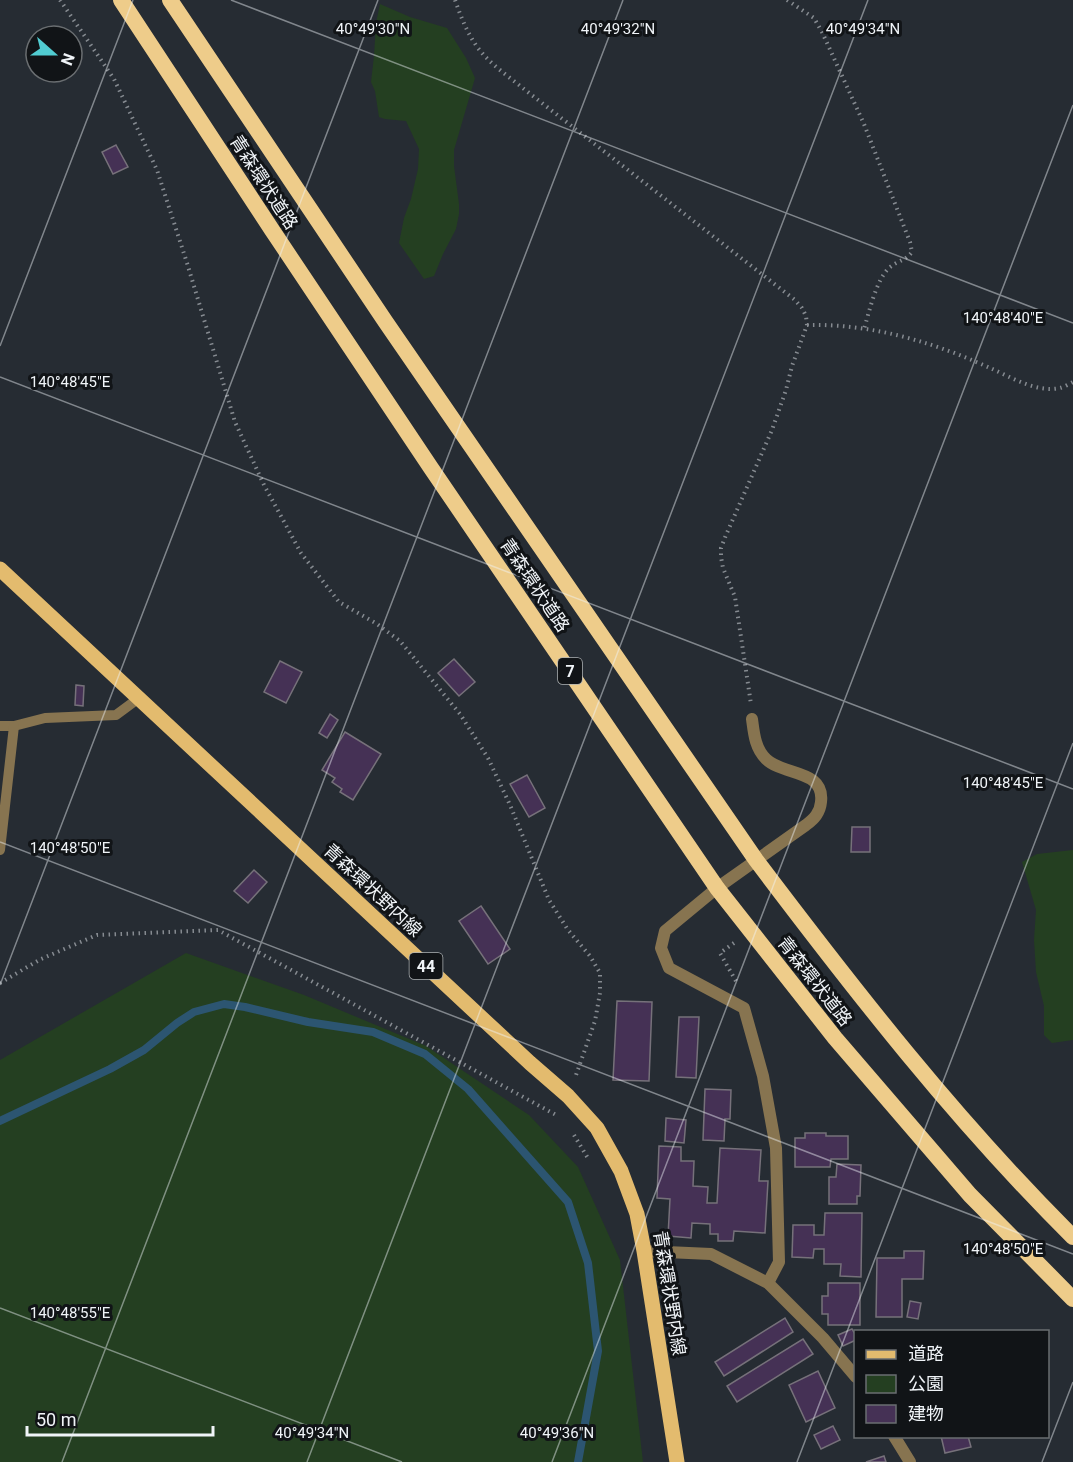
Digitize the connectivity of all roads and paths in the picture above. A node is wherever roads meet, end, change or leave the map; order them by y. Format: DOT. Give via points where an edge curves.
graph roads {
  1 [pos="60,0"];
  2 [pos="121,0"];
  3 [pos="170,0"];
  4 [pos="455,0"];
  5 [pos="787,0"];
  6 [pos="807,325"];
  7 [pos="864,329"];
  8 [pos="1073,382"];
  9 [pos="0,569"];
  10 [pos="139,698"];
  11 [pos="753,719"];
  12 [pos="0,726"];
  13 [pos="14,726"];
  14 [pos="0,850"];
  15 [pos="756,860"];
  16 [pos="717,888"];
  17 [pos="0,983"];
  18 [pos="568,1096"];
  19 [pos="565,1120"];
  20 [pos="571,1130"];
  21 [pos="595,1168"];
  22 [pos="1073,1237"];
  23 [pos="644,1251"];
  24 [pos="768,1283"];
  25 [pos="1073,1299"];
  26 [pos="854,1376"];
  27 [pos="895,1438"];
  28 [pos="677,1462"];
  29 [pos="910,1462"];
  1 -- 18 [label="path" via="114,79 157,170 235,422 301,553 339,602 400,641 459,714 488,758 549,900 600,973 595,1021"];
  2 -- 16 [label="highway, 青森環状道路 / 7" via="431,468"];
  3 -- 15 [label="highway, 青森環状道路" via="384,321"];
  4 -- 6 [label="path" via="468,32 487,58 795,300"];
  5 -- 7 [label="path" via="814,18 822,32 864,124 910,242 912,252 889,268 879,283"];
  6 -- 7 [label="path"];
  6 -- 11 [label="path" via="772,430 721,548 723,568 735,597"];
  7 -- 8 [label="path" via="926,343 1025,384 1060,388"];
  9 -- 10 [label="main road, 青森環状野内線 / 44"];
  10 -- 13 [label="lane" via="116,715 45,718"];
  10 -- 18 [label="main road, 青森環状野内線 / 44"];
  11 -- 15 [label="street" via="758,750 773,765 806,775 822,798 814,819"];
  12 -- 13 [label="lane"];
  13 -- 14 [label="lane"];
  15 -- 16 [label="street"];
  15 -- 22 [label="highway, 青森環状道路" via="901,1047"];
  16 -- 24 [label="street" via="665,931 661,948 669,968 744,1008 763,1076 776,1148 779,1262"];
  16 -- 25 [label="highway, 青森環状道路 / 7" via="835,1038 970,1195"];
  17 -- 19 [label="path" via="41,959 97,936 218,930"];
  18 -- 23 [label="main road, 青森環状野内線 / 44" via="597,1128 621,1171 637,1214"];
  20 -- 21 [label="path"];
  23 -- 24 [label="street" via="711,1254"];
  23 -- 28 [label="main road, 青森環状野内線 / 44"];
  24 -- 26 [label="street"];
  27 -- 29 [label="street"];
}
